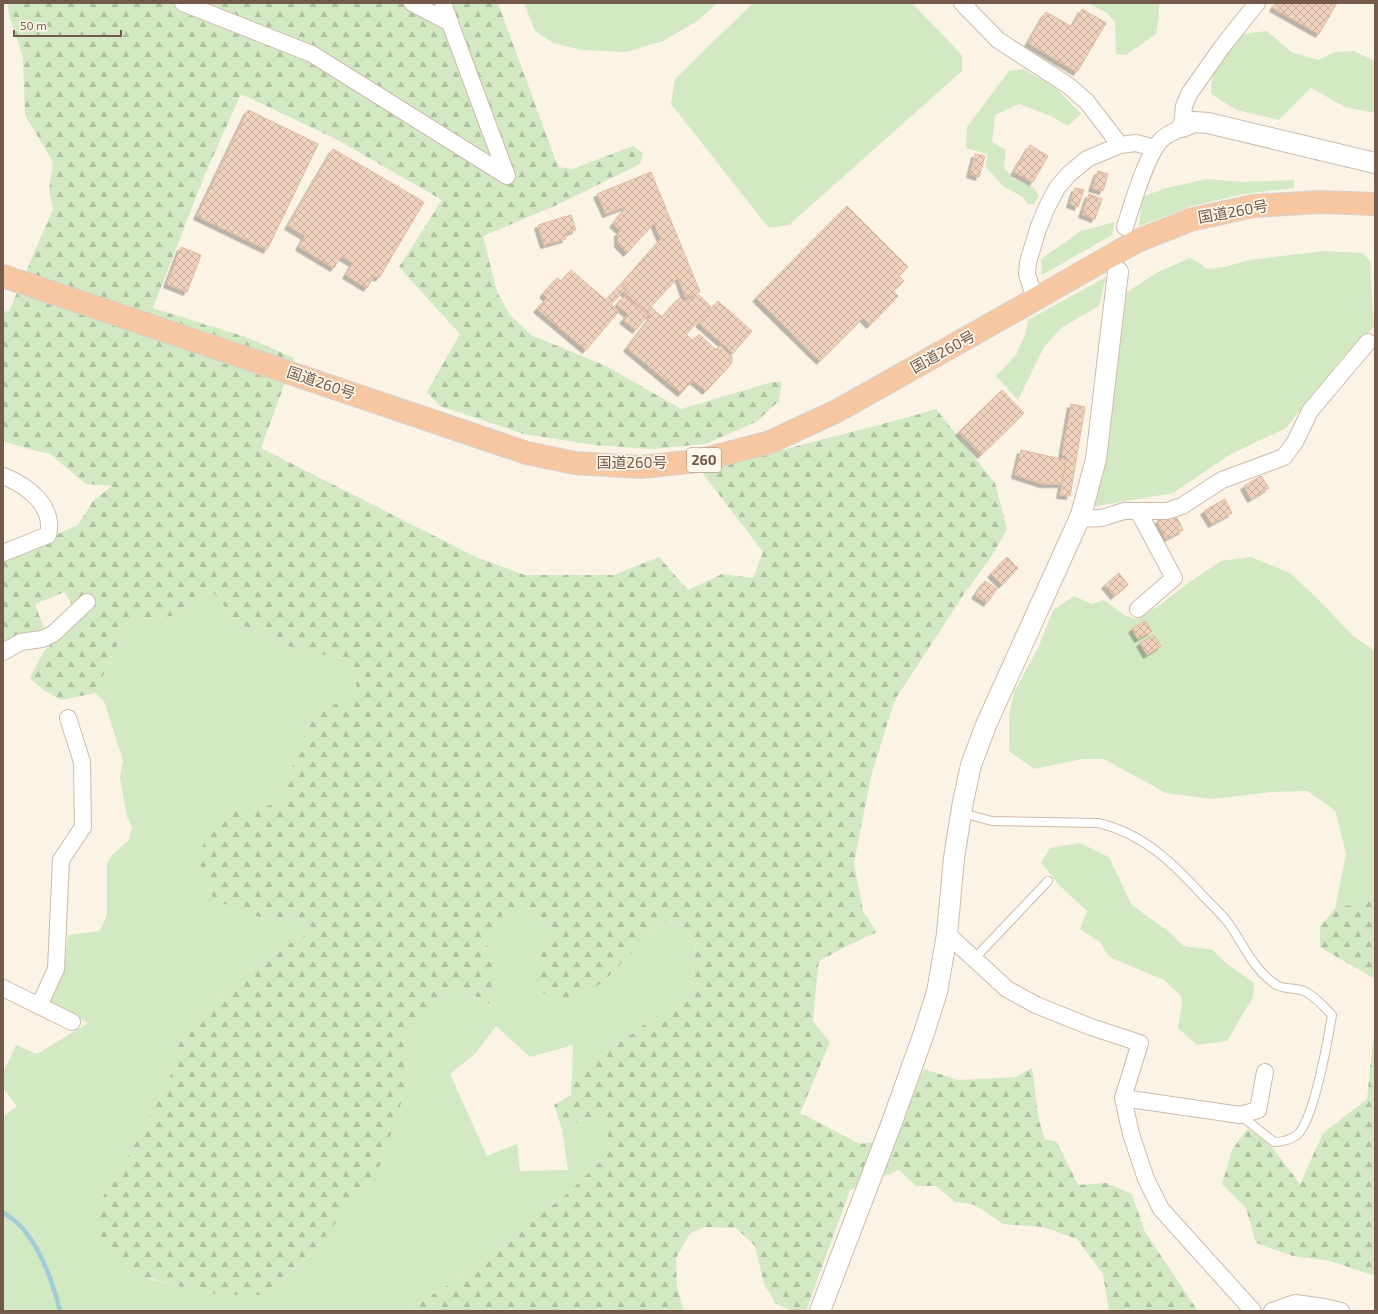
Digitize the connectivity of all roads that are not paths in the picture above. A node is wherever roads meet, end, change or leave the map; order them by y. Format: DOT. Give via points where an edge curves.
graph roads {
  1 [pos="183,3"];
  2 [pos="412,3"];
  3 [pos="443,3"];
  4 [pos="962,3"];
  5 [pos="1257,3"];
  6 [pos="450,23"];
  7 [pos="1182,127"];
  8 [pos="1120,145"];
  9 [pos="1154,148"];
  10 [pos="1375,163"];
  11 [pos="1375,204"];
  12 [pos="1125,227"];
  13 [pos="1118,272"];
  14 [pos="3,276"];
  15 [pos="1035,299"];
  16 [pos="1371,341"];
  17 [pos="3,476"];
  18 [pos="1138,511"];
  19 [pos="1079,519"];
  20 [pos="3,553"];
  21 [pos="88,602"];
  22 [pos="1138,609"];
  23 [pos="3,652"];
  24 [pos="68,718"];
  25 [pos="961,813"];
  26 [pos="1048,882"];
  27 [pos="947,934"];
  28 [pos="974,959"];
  29 [pos="3,988"];
  30 [pos="39,1006"];
  31 [pos="72,1022"];
  32 [pos="1265,1072"];
  33 [pos="1123,1098"];
  34 [pos="1240,1115"];
  35 [pos="820,1311"];
  36 [pos="1253,1311"];
  37 [pos="1272,1311"];
  38 [pos="1341,1311"];
  1 -- 6 [label="street" via="312,54 507,176"];
  2 -- 6 [label="street"];
  3 -- 6 [label="street"];
  4 -- 8 [label="street" via="998,40 1069,86 1087,102"];
  5 -- 7 [label="street" via="1189,94 1184,106"];
  7 -- 9 [label="street" via="1163,138"];
  7 -- 10 [label="street" via="1194,122 1208,123"];
  8 -- 9 [label="street" via="1136,143"];
  8 -- 15 [label="street" via="1087,159 1057,188 1038,229 1028,262 1027,274"];
  9 -- 12 [label="street"];
  11 -- 15 [label="highway, 国道260号 / 260" via="1320,202 1253,206 1190,220 1136,241"];
  13 -- 19 [label="street" via="1096,459"];
  14 -- 15 [label="highway, 国道260号 / 260" via="527,453 575,463 641,467 697,461 770,442 837,411"];
  16 -- 18 [label="street" via="1310,411 1295,442 1284,457 1222,480 1182,506 1167,511"];
  17 -- 20 [label="street" via="30,490 46,511 50,526 48,535"];
  18 -- 19 [label="street" via="1124,511 1102,518"];
  18 -- 22 [label="street" via="1174,578"];
  19 -- 25 [label="street" via="986,725 971,764"];
  21 -- 23 [label="street" via="53,634 20,642"];
  24 -- 30 [label="street" via="82,762 83,827 61,860 56,969"];
  25 -- 27 [label="street"];
  25 -- 34 [label="lane" via="992,821 1098,823 1133,835 1169,861 1194,886 1229,923 1257,967 1276,986 1303,991 1316,999 1332,1015 1327,1047 1309,1113 1298,1134 1286,1141 1274,1142"];
  26 -- 28 [label="lane"];
  27 -- 28 [label="street"];
  27 -- 35 [label="street" via="937,992 924,1032"];
  28 -- 33 [label="street" via="1007,989 1036,1005 1140,1044"];
  29 -- 30 [label="street"];
  30 -- 31 [label="street"];
  32 -- 34 [label="street" via="1258,1110"];
  33 -- 34 [label="street"];
  33 -- 36 [label="street" via="1131,1134 1146,1179 1162,1209"];
  37 -- 38 [label="street" via="1295,1303"];
}
